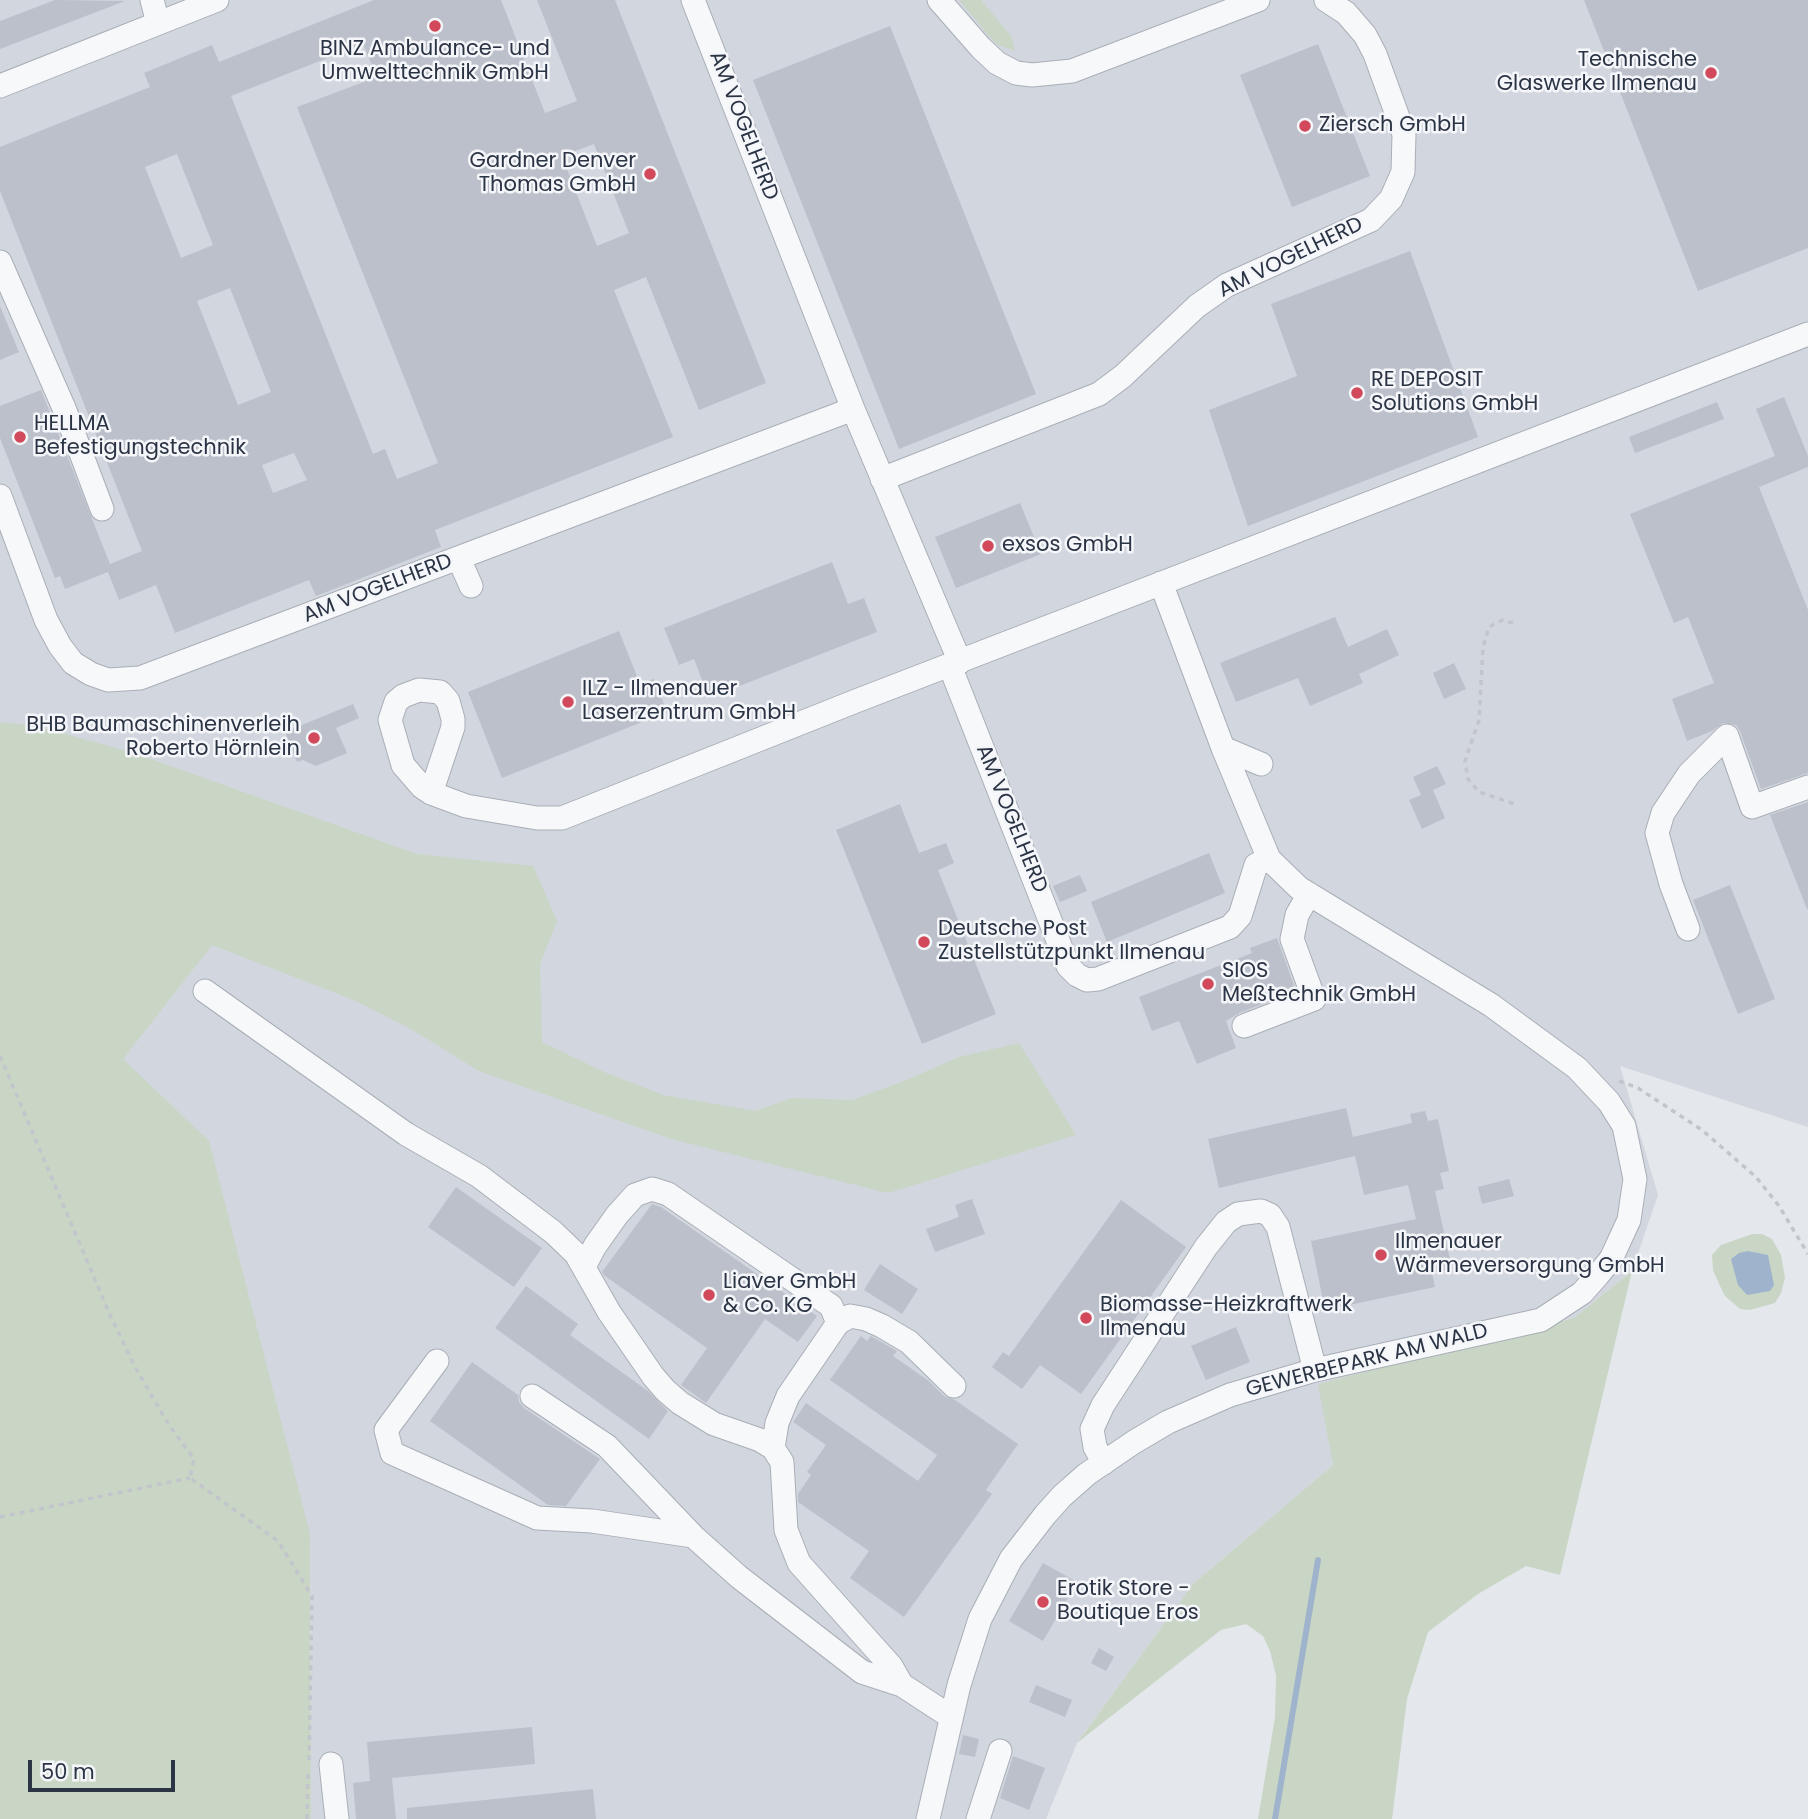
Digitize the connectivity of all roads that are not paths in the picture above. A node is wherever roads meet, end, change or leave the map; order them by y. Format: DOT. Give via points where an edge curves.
graph roads {
  1 [pos="152,0"];
  2 [pos="217,0"];
  3 [pos="693,0"];
  4 [pos="939,0"];
  5 [pos="1258,0"];
  6 [pos="1326,0"];
  7 [pos="158,23"];
  8 [pos="0,86"];
  9 [pos="0,262"];
  10 [pos="1808,334"];
  11 [pos="853,409"];
  12 [pos="882,479"];
  13 [pos="0,496"];
  14 [pos="102,509"];
  15 [pos="459,559"];
  16 [pos="1161,583"];
  17 [pos="471,586"];
  18 [pos="955,664"];
  19 [pos="1223,748"];
  20 [pos="1261,764"];
  21 [pos="1808,787"];
  22 [pos="431,793"];
  23 [pos="1269,859"];
  24 [pos="1310,894"];
  25 [pos="1688,929"];
  26 [pos="205,991"];
  27 [pos="1244,1026"];
  28 [pos="584,1267"];
  29 [pos="838,1323"];
  30 [pos="437,1361"];
  31 [pos="1315,1370"];
  32 [pos="954,1386"];
  33 [pos="532,1396"];
  34 [pos="773,1448"];
  35 [pos="1104,1463"];
  36 [pos="693,1536"];
  37 [pos="902,1685"];
  38 [pos="951,1717"];
  39 [pos="1000,1751"];
  40 [pos="331,1764"];
  41 [pos="337,1819"];
  42 [pos="928,1819"];
  43 [pos="978,1819"];
  1 -- 7 [label="street"];
  2 -- 7 [label="street"];
  3 -- 11 [label="street, AM VOGELHERD"];
  4 -- 5 [label="street" via="997,63 1016,73 1047,75 1072,71"];
  6 -- 12 [label="street, AM VOGELHERD" via="1346,13 1365,35 1404,134 1403,172 1391,199 1371,220 1227,285 1099,394"];
  7 -- 8 [label="street"];
  9 -- 14 [label="street"];
  10 -- 16 [label="street"];
  11 -- 12 [label="street, AM VOGELHERD"];
  11 -- 15 [label="street, AM VOGELHERD"];
  12 -- 18 [label="street, AM VOGELHERD"];
  13 -- 15 [label="street, AM VOGELHERD" via="60,646 73,663 108,680 141,678"];
  15 -- 17 [label="street"];
  16 -- 18 [label="street"];
  16 -- 19 [label="street"];
  18 -- 22 [label="street" via="562,818 466,806"];
  18 -- 23 [label="street, AM VOGELHERD" via="1069,966 1077,975 1098,979 1230,927 1240,916 1256,865"];
  19 -- 20 [label="street"];
  19 -- 23 [label="street"];
  21 -- 25 [label="street" via="1752,807 1727,736 1689,774 1663,813 1657,833"];
  23 -- 24 [label="street"];
  24 -- 27 [label="street" via="1297,915 1292,939 1314,999"];
  24 -- 31 [label="street, GEWERBEPARK AM WALD" via="1498,1001 1577,1068 1624,1126 1635,1179 1629,1220 1611,1259 1582,1293 1541,1320"];
  26 -- 28 [label="street" via="405,1133 479,1176 553,1232"];
  28 -- 29 [label="street" via="617,1215 635,1195 652,1189 668,1194 831,1306"];
  28 -- 34 [label="street" via="665,1390 714,1424"];
  29 -- 32 [label="street" via="850,1316 882,1326 909,1342"];
  29 -- 34 [label="street" via="788,1396"];
  30 -- 36 [label="street" via="386,1430 393,1453 537,1518"];
  31 -- 35 [label="street, GEWERBEPARK AM WALD" via="1230,1395 1168,1422"];
  31 -- 35 [label="street" via="1278,1227 1261,1210 1238,1213 1206,1247 1103,1405 1092,1429"];
  33 -- 36 [label="street" via="607,1446"];
  34 -- 37 [label="street" via="782,1462 786,1531 799,1563 891,1666"];
  35 -- 38 [label="street, GEWERBEPARK AM WALD" via="1062,1496 1011,1559 980,1619"];
  36 -- 37 [label="street" via="862,1672"];
  37 -- 38 [label="street"];
  38 -- 42 [label="street, GEWERBEPARK AM WALD"];
  39 -- 43 [label="street"];
  40 -- 41 [label="street"];
}
